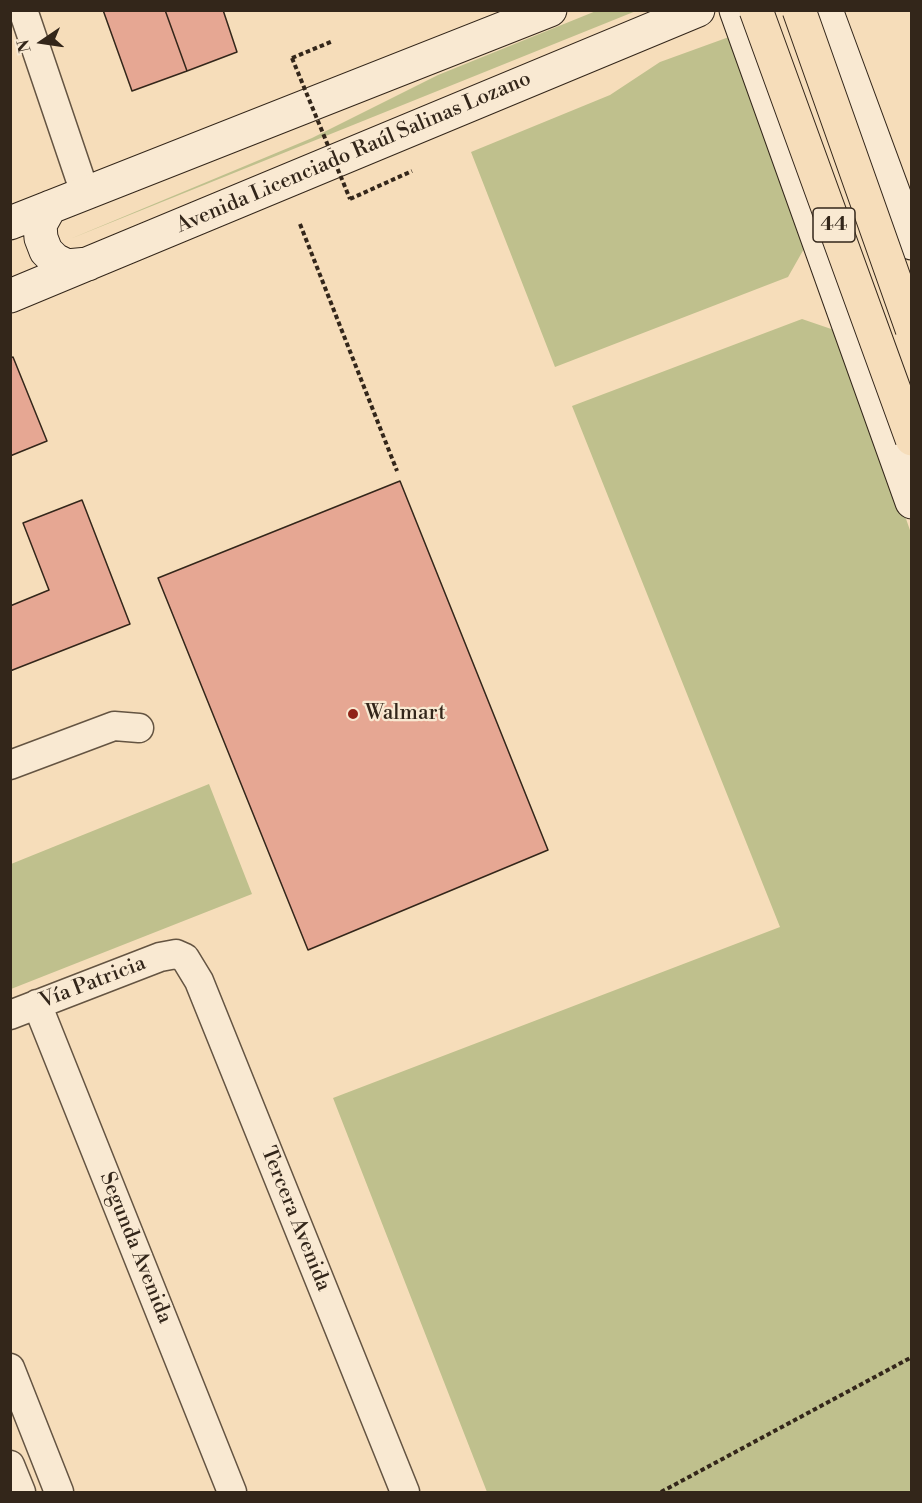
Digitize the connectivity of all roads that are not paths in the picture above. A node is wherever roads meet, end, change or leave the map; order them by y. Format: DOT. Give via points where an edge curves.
graph roads {
  1 [pos="498,10"];
  2 [pos="550,10"];
  3 [pos="698,10"];
  4 [pos="736,10"];
  5 [pos="756,10"];
  6 [pos="799,10"];
  7 [pos="826,10"];
  8 [pos="20,23"];
  9 [pos="428,58"];
  10 [pos="85,193"];
  11 [pos="50,207"];
  12 [pos="10,223"];
  13 [pos="907,229"];
  14 [pos="822,252"];
  15 [pos="88,264"];
  16 [pos="10,296"];
  17 [pos="912,329"];
  18 [pos="912,439"];
  19 [pos="912,502"];
  20 [pos="140,728"];
  21 [pos="10,765"];
  22 [pos="176,954"];
  23 [pos="37,1005"];
  24 [pos="10,1015"];
  25 [pos="10,1368"];
  26 [pos="10,1466"];
  27 [pos="21,1492"];
  28 [pos="59,1492"];
  29 [pos="232,1492"];
  30 [pos="405,1492"];
  1 -- 9 [label="main road"];
  2 -- 9 [label="main road"];
  3 -- 15 [label="main road, Avenida Licenciado Raúl Salinas Lozano"];
  4 -- 14 [label="main road"];
  5 -- 18 [label="main road, 44, bridge"];
  6 -- 17 [label="main road, 44, bridge"];
  7 -- 13 [label="main road"];
  8 -- 10 [label="street"];
  9 -- 10 [label="main road"];
  10 -- 11 [label="main road"];
  11 -- 12 [label="main road"];
  11 -- 15 [label="main road" via="40,225 46,251 68,266"];
  13 -- 14 [label="main road" via="869,216 857,219 835,232"];
  14 -- 19 [label="main road"];
  15 -- 16 [label="main road, Avenida Licenciado Raúl Salinas Lozano"];
  20 -- 21 [label="street" via="114,726"];
  22 -- 23 [label="street, Vía Patricia"];
  22 -- 30 [label="street, Tercera Avenida" via="186,958 199,981"];
  23 -- 24 [label="street, Vía Patricia"];
  23 -- 29 [label="street, Segunda Avenida"];
  25 -- 28 [label="street"];
  26 -- 27 [label="street"];
}
